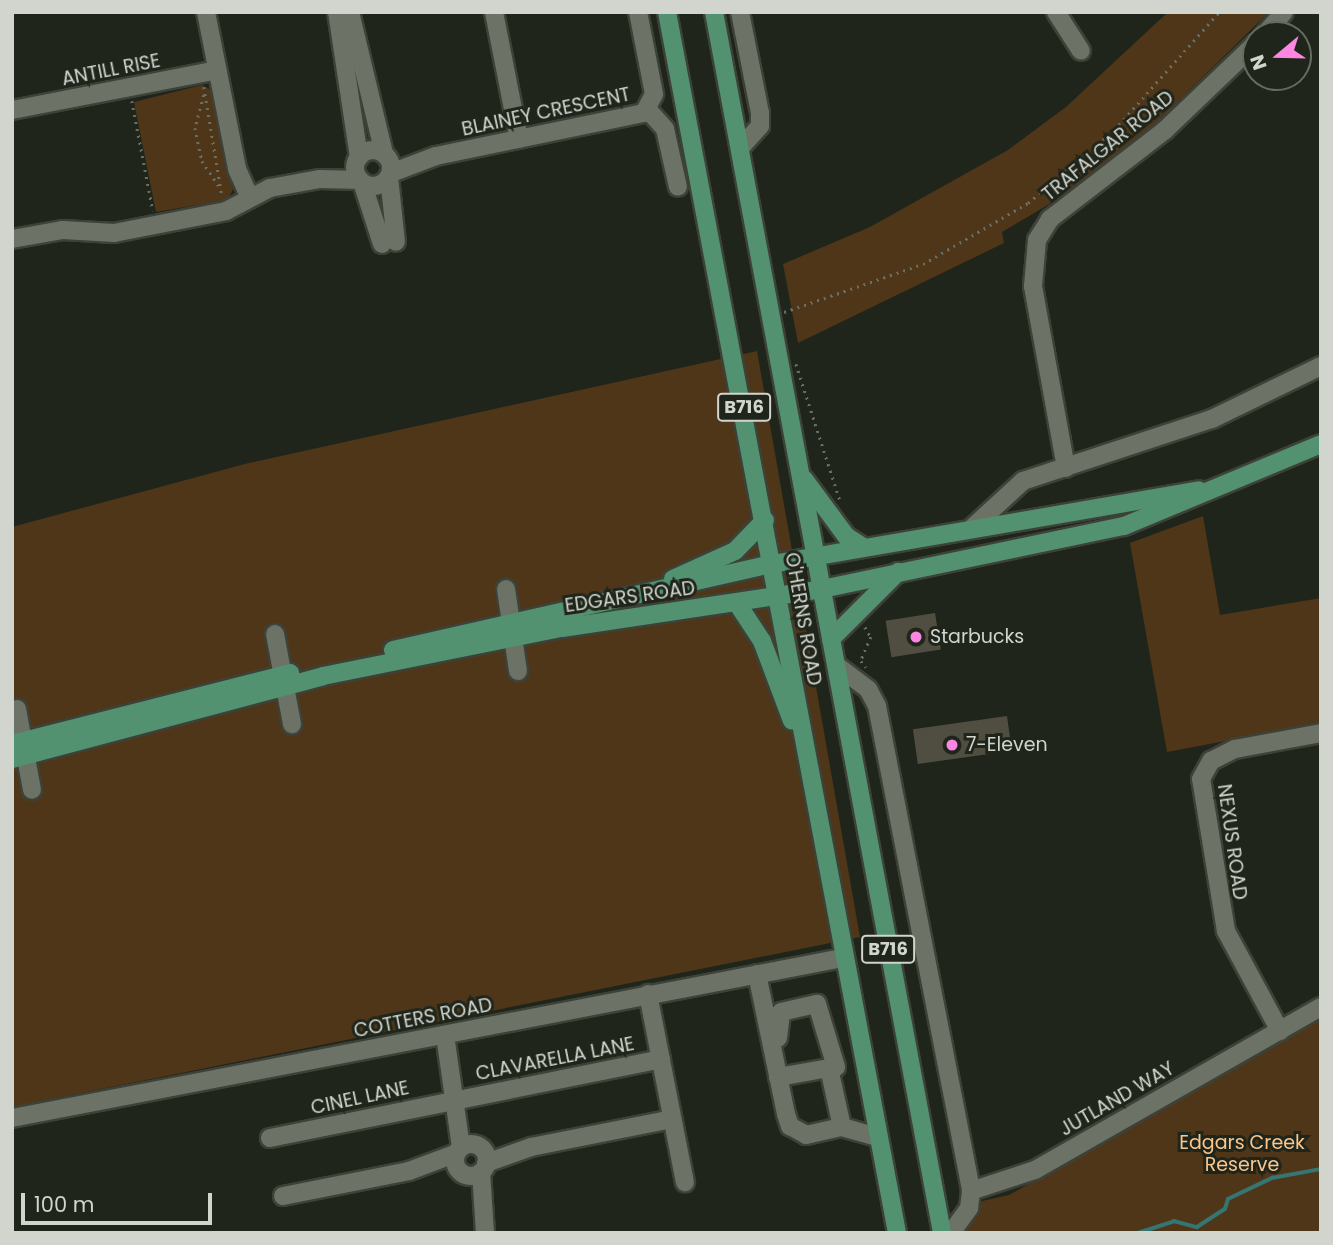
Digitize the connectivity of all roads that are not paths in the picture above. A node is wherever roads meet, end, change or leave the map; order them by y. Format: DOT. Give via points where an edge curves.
graph roads {
  1 [pos="206,12"];
  2 [pos="337,12"];
  3 [pos="350,12"];
  4 [pos="494,12"];
  5 [pos="638,12"];
  6 [pos="667,12"];
  7 [pos="714,12"];
  8 [pos="740,12"];
  9 [pos="1056,12"];
  10 [pos="1081,51"];
  11 [pos="1242,56"];
  12 [pos="209,72"];
  13 [pos="12,110"];
  14 [pos="648,110"];
  15 [pos="519,139"];
  16 [pos="741,147"];
  17 [pos="359,157"];
  18 [pos="388,165"];
  19 [pos="320,179"];
  20 [pos="361,181"];
  21 [pos="678,187"];
  22 [pos="250,198"];
  23 [pos="12,239"];
  24 [pos="1321,366"];
  25 [pos="1321,444"];
  26 [pos="1066,468"];
  27 [pos="802,476"];
  28 [pos="1252,476"];
  29 [pos="765,520"];
  30 [pos="973,527"];
  31 [pos="863,547"];
  32 [pos="816,556"];
  33 [pos="772,564"];
  34 [pos="898,572"];
  35 [pos="506,589"];
  36 [pos="822,589"];
  37 [pos="642,593"];
  38 [pos="778,597"];
  39 [pos="737,603"];
  40 [pos="512,630"];
  41 [pos="275,634"];
  42 [pos="831,639"];
  43 [pos="836,665"];
  44 [pos="517,671"];
  45 [pos="283,681"];
  46 [pos="17,709"];
  47 [pos="292,724"];
  48 [pos="1321,733"];
  49 [pos="18,749"];
  50 [pos="808,767"];
  51 [pos="32,790"];
  52 [pos="842,958"];
  53 [pos="757,974"];
  54 [pos="648,994"];
  55 [pos="1321,1007"];
  56 [pos="1280,1031"];
  57 [pos="445,1035"];
  58 [pos="660,1059"];
  59 [pos="863,1060"];
  60 [pos="833,1067"];
  61 [pos="782,1076"];
  62 [pos="458,1100"];
  63 [pos="12,1118"];
  64 [pos="672,1119"];
  65 [pos="842,1128"];
  66 [pos="878,1137"];
  67 [pos="270,1138"];
  68 [pos="471,1159"];
  69 [pos="685,1182"];
  70 [pos="971,1191"];
  71 [pos="284,1196"];
  72 [pos="485,1233"];
  73 [pos="897,1233"];
  74 [pos="942,1233"];
  75 [pos="951,1233"];
  1 -- 12 [label="street"];
  2 -- 17 [label="street"];
  3 -- 18 [label="street"];
  4 -- 15 [label="street"];
  5 -- 14 [label="street, BLAINEY CRESCENT" via="653,86"];
  6 -- 29 [label="main road, O'HERNS ROAD / B716"];
  7 -- 16 [label="main road, O'HERNS ROAD / B716"];
  8 -- 16 [label="street" via="760,113 760,125"];
  9 -- 10 [label="street"];
  11 -- 26 [label="street, TRAFALGAR ROAD" via="1165,130 1050,219 1037,240 1033,286"];
  12 -- 13 [label="street, ANTILL RISE"];
  12 -- 22 [label="street"];
  14 -- 15 [label="street, BLAINEY CRESCENT"];
  14 -- 21 [label="street" via="666,129"];
  15 -- 18 [label="street, BLAINEY CRESCENT"];
  16 -- 27 [label="main road, O'HERNS ROAD / B716"];
  17 -- 18 [label="street"];
  17 -- 19 [label="street"];
  17 -- 20 [label="street"];
  18 -- 20 [label="street" via="380,185"];
  18 -- 20 [label="street" via="389,243"];
  19 -- 20 [label="street"];
  19 -- 22 [label="street"];
  22 -- 23 [label="street" via="226,211 102,234 63,230"];
  24 -- 26 [label="street" via="1212,419"];
  25 -- 28 [label="main road, EDGARS ROAD"];
  26 -- 30 [label="street" via="1017,485"];
  27 -- 31 [label="main road" via="846,536"];
  27 -- 32 [label="main road, O'HERNS ROAD / B716"];
  28 -- 30 [label="main road, EDGARS ROAD" via="1138,503"];
  28 -- 34 [label="main road, EDGARS ROAD" via="1124,526"];
  29 -- 33 [label="main road, O'HERNS ROAD / B716"];
  29 -- 37 [label="main road" via="735,551"];
  30 -- 31 [label="main road, EDGARS ROAD"];
  31 -- 32 [label="main road, EDGARS ROAD"];
  32 -- 33 [label="main road, EDGARS ROAD"];
  32 -- 36 [label="main road, O'HERNS ROAD / B716"];
  33 -- 37 [label="main road, EDGARS ROAD"];
  33 -- 38 [label="main road, O'HERNS ROAD / B716"];
  34 -- 36 [label="main road, EDGARS ROAD"];
  34 -- 42 [label="main road"];
  35 -- 40 [label="street"];
  36 -- 38 [label="main road, EDGARS ROAD"];
  36 -- 42 [label="main road, O'HERNS ROAD / B716"];
  37 -- 40 [label="main road, EDGARS ROAD"];
  38 -- 39 [label="main road, EDGARS ROAD"];
  38 -- 50 [label="main road, O'HERNS ROAD / B716"];
  39 -- 40 [label="main road, EDGARS ROAD"];
  39 -- 50 [label="main road" via="762,641"];
  40 -- 44 [label="street"];
  40 -- 45 [label="main road, EDGARS ROAD"];
  41 -- 45 [label="street"];
  42 -- 43 [label="main road, O'HERNS ROAD / B716"];
  43 -- 70 [label="street, O'HERNS ROAD" via="868,689 877,706"];
  43 -- 74 [label="main road, O'HERNS ROAD / B716"];
  45 -- 47 [label="street"];
  45 -- 49 [label="main road, EDGARS ROAD"];
  46 -- 49 [label="street"];
  48 -- 56 [label="street, NEXUS ROAD" via="1235,749 1211,761 1201,779 1226,931"];
  49 -- 51 [label="street"];
  50 -- 52 [label="main road, O'HERNS ROAD / B716"];
  52 -- 53 [label="street, COTTERS ROAD"];
  52 -- 59 [label="main road, O'HERNS ROAD / B716"];
  53 -- 54 [label="street, COTTERS ROAD"];
  53 -- 61 [label="street"];
  54 -- 57 [label="street, COTTERS ROAD"];
  54 -- 58 [label="street"];
  55 -- 56 [label="street, JUTLAND WAY"];
  56 -- 70 [label="street, JUTLAND WAY" via="1035,1170"];
  57 -- 62 [label="street"];
  57 -- 63 [label="street, COTTERS ROAD"];
  58 -- 62 [label="street, CLAVARELLA LANE"];
  58 -- 64 [label="street"];
  59 -- 60 [label="street"];
  59 -- 66 [label="main road, O'HERNS ROAD / B716"];
  60 -- 61 [label="street"];
  60 -- 61 [label="street" via="821,1007 788,1008 776,1022"];
  60 -- 65 [label="street"];
  61 -- 65 [label="street" via="796,1133"];
  62 -- 67 [label="street, CINEL LANE"];
  62 -- 68 [label="street"];
  64 -- 68 [label="street"];
  64 -- 69 [label="street"];
  65 -- 66 [label="street"];
  66 -- 73 [label="main road, O'HERNS ROAD / B716"];
  68 -- 71 [label="street"];
  68 -- 72 [label="street"];
  70 -- 75 [label="street" via="968,1208"];
}
